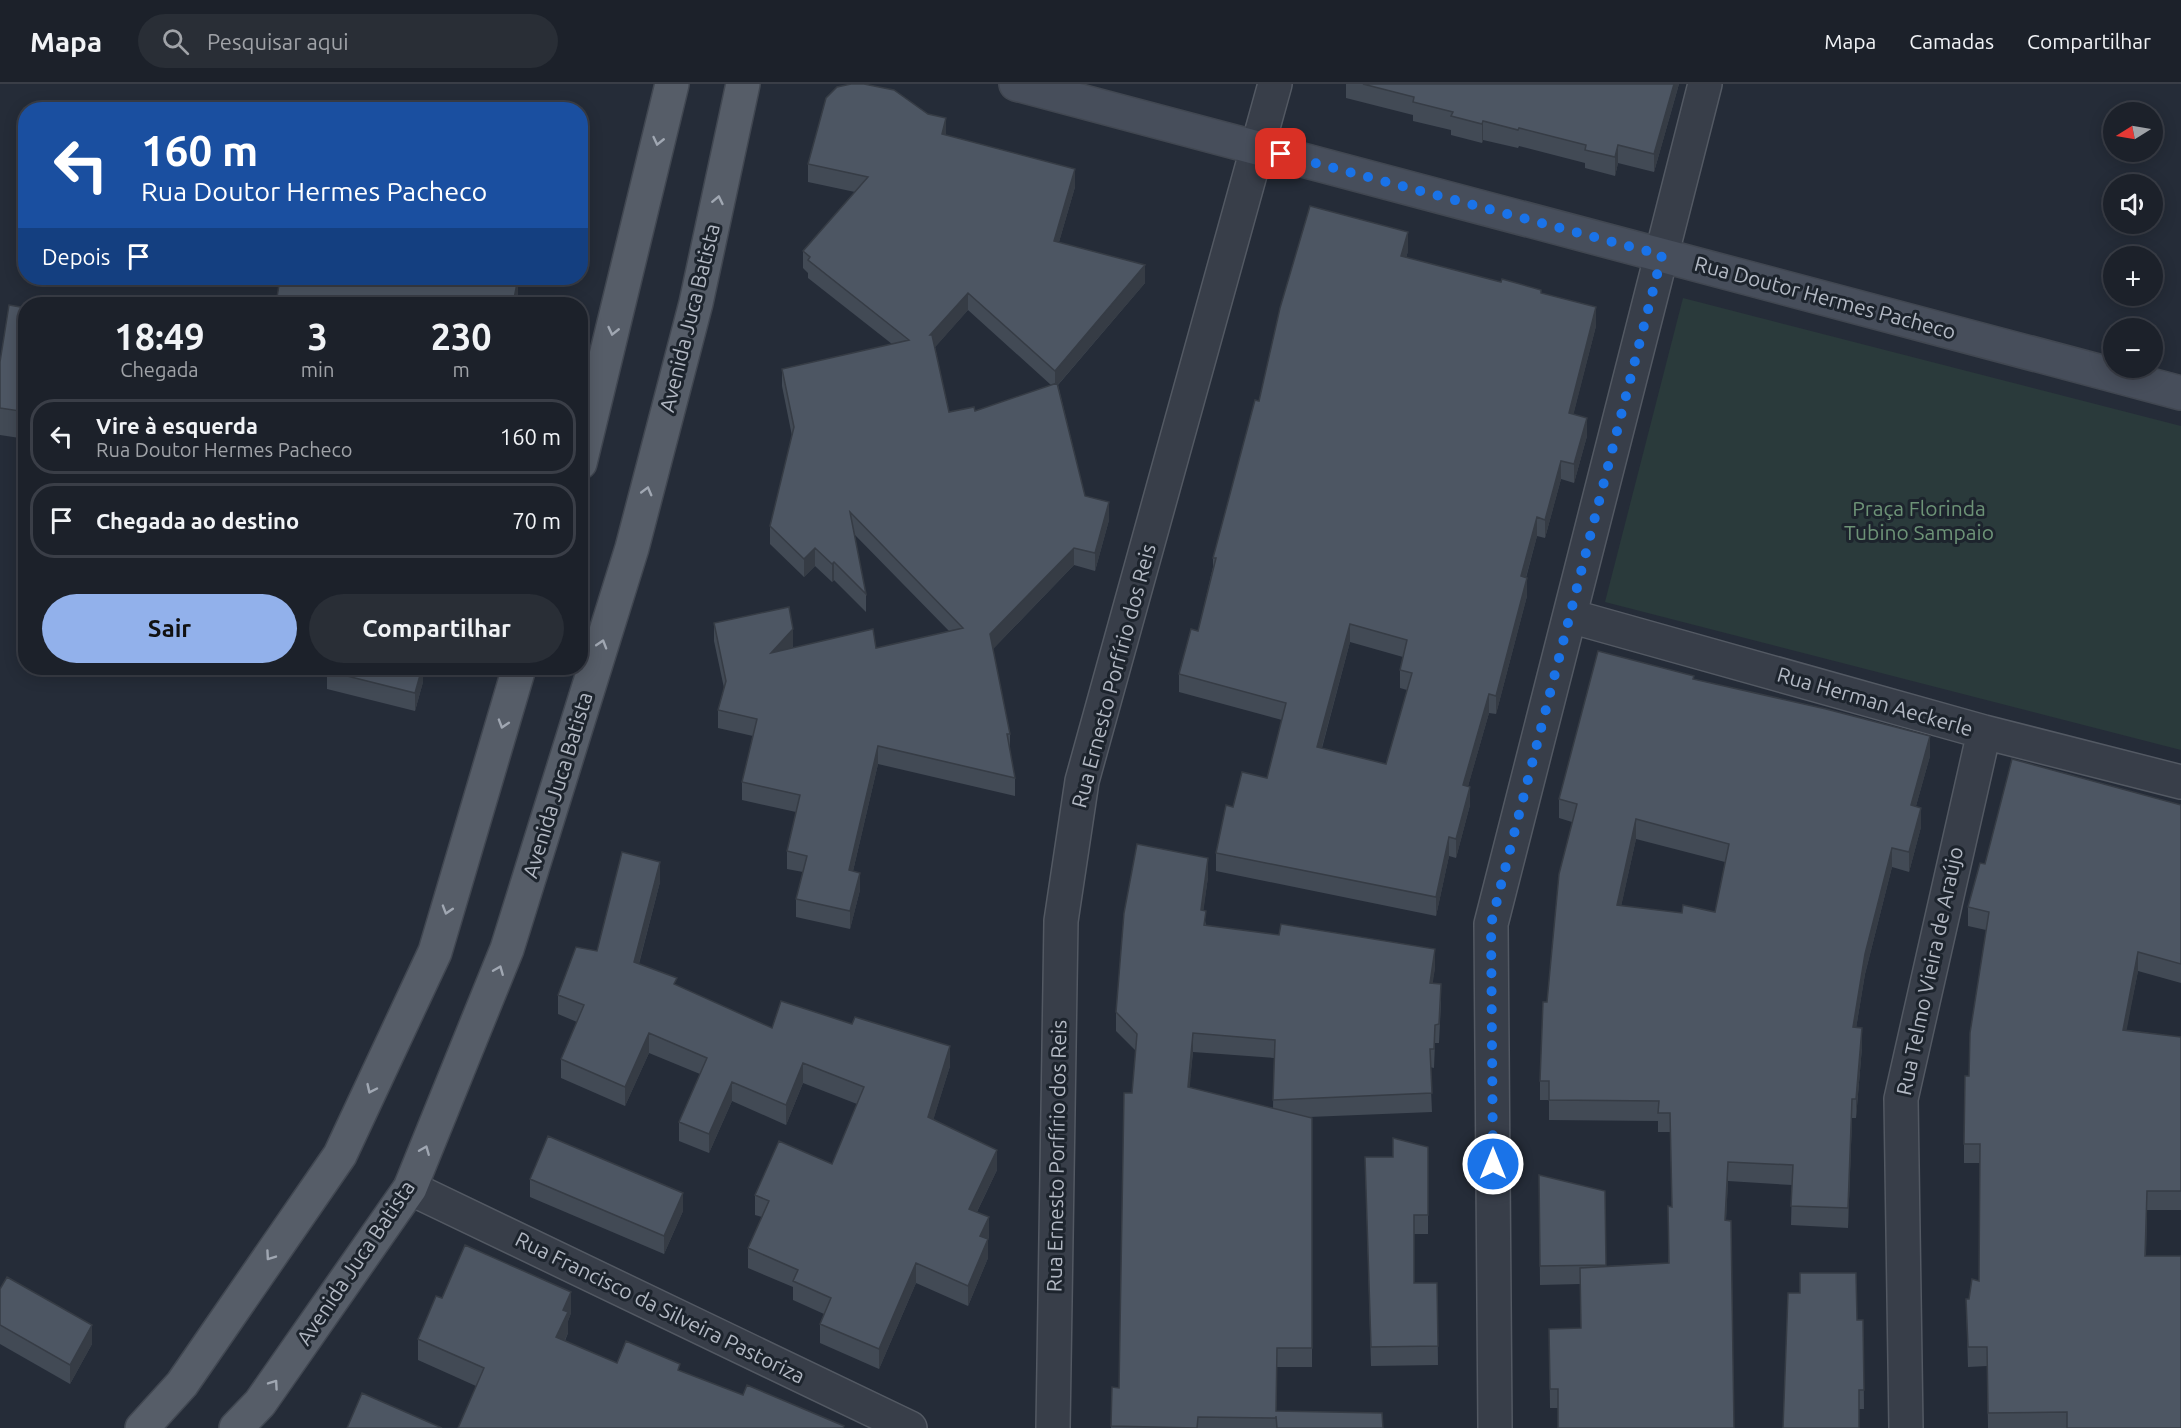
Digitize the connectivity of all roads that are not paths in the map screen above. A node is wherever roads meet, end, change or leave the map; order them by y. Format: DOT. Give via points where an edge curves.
graph roads {
  1 [pos="672,84"];
  2 [pos="743,84"];
  3 [pos="1016,84"];
  4 [pos="1275,84"];
  5 [pos="1705,84"];
  6 [pos="1258,148"];
  7 [pos="1662,255"];
  8 [pos="2181,393"];
  9 [pos="588,429"];
  10 [pos="1570,616"];
  11 [pos="517,675"];
  12 [pos="1984,732"];
  13 [pos="2181,782"];
  14 [pos="410,1188"];
  15 [pos="142,1428"];
  16 [pos="236,1428"];
  17 [pos="910,1428"];
  18 [pos="1053,1428"];
  19 [pos="1495,1428"];
  20 [pos="1906,1428"];
  1 -- 9 [label="main road, one-way"];
  14 -- 2 [label="main road, Avenida Juca Batista, one-way" via="507,949 632,548 696,303"];
  3 -- 6 [label="street, Rua Doutor Hermes Pacheco"];
  4 -- 6 [label="street, Rua Ernesto Porfírio dos Reis"];
  5 -- 7 [label="street"];
  6 -- 7 [label="street, Rua Doutor Hermes Pacheco"];
  6 -- 18 [label="street, Rua Ernesto Porfírio dos Reis" via="1082,782 1061,921"];
  7 -- 8 [label="street, Rua Doutor Hermes Pacheco"];
  7 -- 10 [label="street"];
  10 -- 12 [label="street, Rua Herman Aeckerle"];
  10 -- 19 [label="street" via="1491,924"];
  11 -- 15 [label="main road, one-way" via="435,952 340,1155 182,1384"];
  12 -- 13 [label="street, Rua Herman Aeckerle"];
  12 -- 20 [label="street, Rua Telmo Vieira de Araújo" via="1901,1099"];
  16 -- 14 [label="main road, Avenida Juca Batista, one-way" via="260,1403"];
  14 -- 17 [label="street, Rua Francisco da Silveira Pastoriza"];
}
